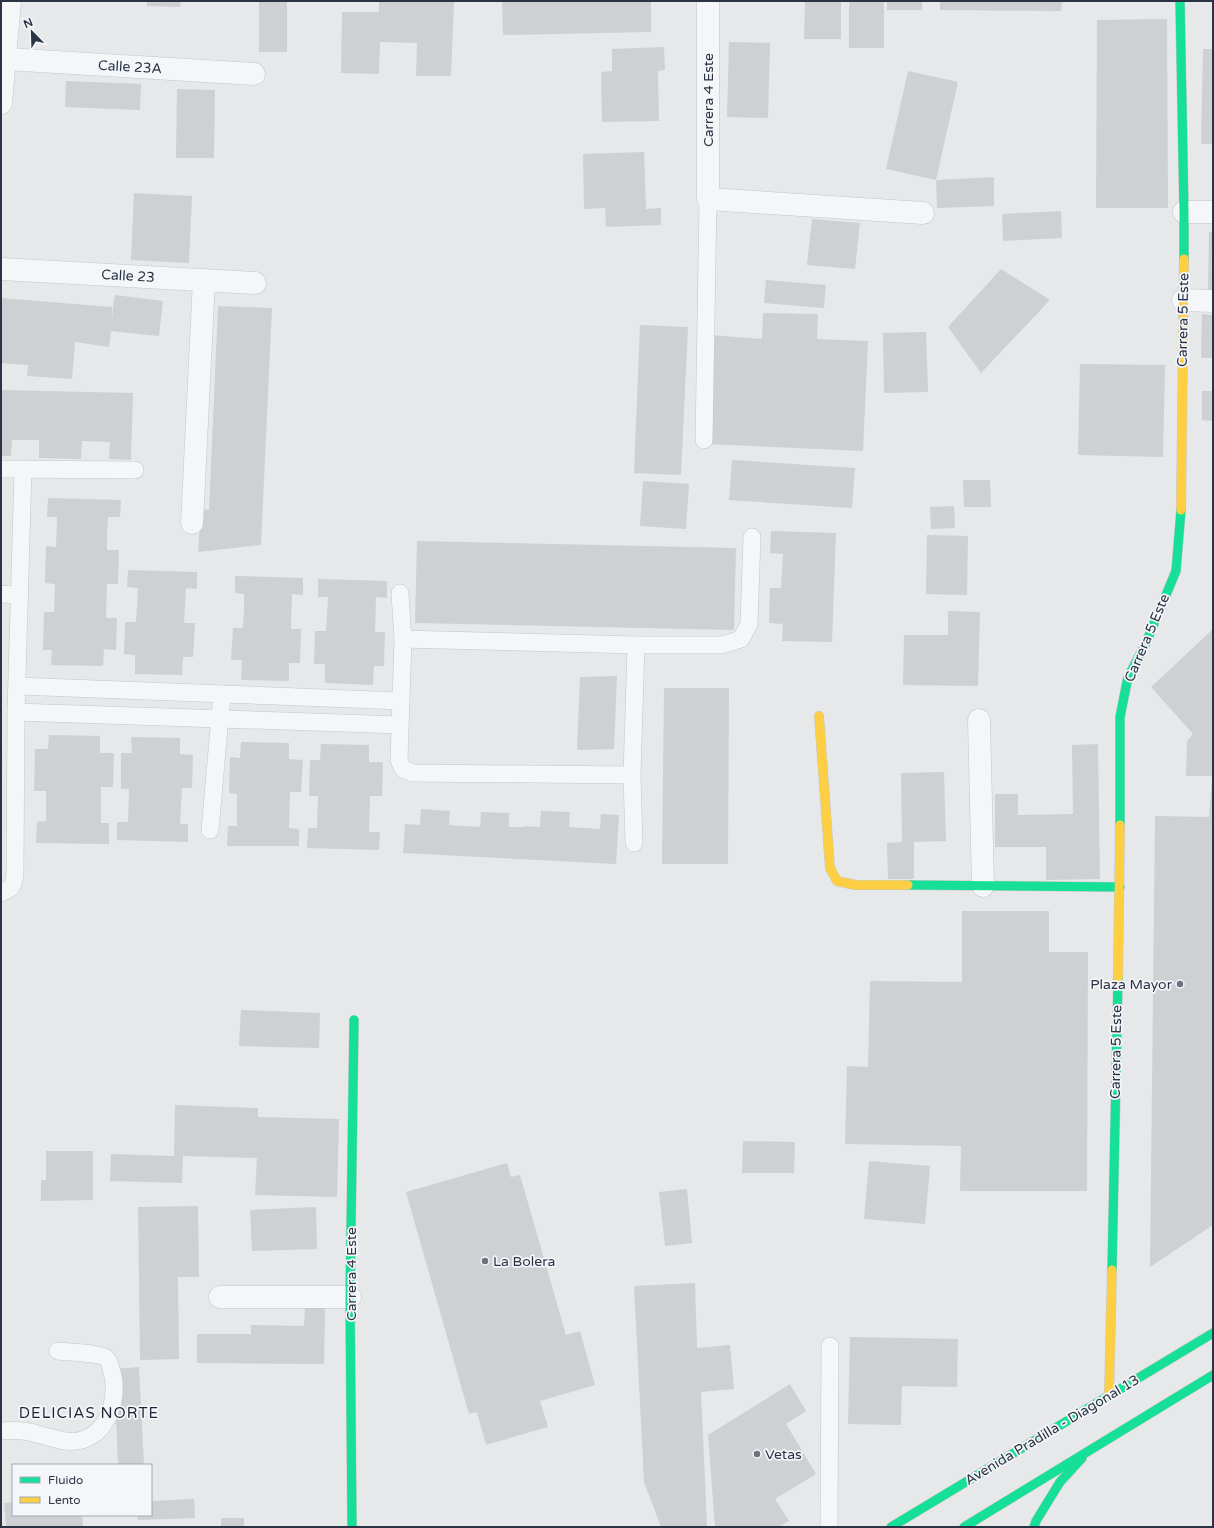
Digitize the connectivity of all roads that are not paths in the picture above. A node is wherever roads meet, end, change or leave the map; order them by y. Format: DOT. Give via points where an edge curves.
graph roads {
  1 [pos="10,1"];
  2 [pos="708,1"];
  3 [pos="1180,1"];
  4 [pos="6,59"];
  5 [pos="254,74"];
  6 [pos="1,104"];
  7 [pos="708,199"];
  8 [pos="1184,212"];
  9 [pos="1213,212"];
  10 [pos="923,213"];
  11 [pos="1,270"];
  12 [pos="204,280"];
  13 [pos="255,283"];
  14 [pos="1183,300"];
  15 [pos="1213,301"];
  16 [pos="704,440"];
  17 [pos="1,469"];
  18 [pos="24,470"];
  19 [pos="135,470"];
  20 [pos="192,523"];
  21 [pos="752,537"];
  22 [pos="400,593"];
  23 [pos="1,594"];
  24 [pos="20,595"];
  25 [pos="403,639"];
  26 [pos="636,645"];
  27 [pos="18,686"];
  28 [pos="222,694"];
  29 [pos="401,701"];
  30 [pos="16,712"];
  31 [pos="819,716"];
  32 [pos="220,719"];
  33 [pos="979,720"];
  34 [pos="400,725"];
  35 [pos="632,775"];
  36 [pos="8,787"];
  37 [pos="210,830"];
  38 [pos="634,843"];
  39 [pos="983,886"];
  40 [pos="1120,887"];
  41 [pos="1,893"];
  42 [pos="354,1020"];
  43 [pos="220,1297"];
  44 [pos="350,1297"];
  45 [pos="1213,1333"];
  46 [pos="830,1346"];
  47 [pos="58,1351"];
  48 [pos="1213,1375"];
  49 [pos="1109,1395"];
  50 [pos="1,1431"];
  51 [pos="1092,1448"];
  52 [pos="352,1527"];
  53 [pos="829,1527"];
  54 [pos="891,1527"];
  55 [pos="964,1527"];
  56 [pos="1034,1527"];
  1 -- 4 [label="street"];
  2 -- 7 [label="street, Carrera 4 Este"];
  3 -- 8 [label="street, Carrera 5 Este"];
  4 -- 5 [label="street, Calle 23A"];
  4 -- 6 [label="street"];
  7 -- 10 [label="street"];
  7 -- 16 [label="lane"];
  8 -- 9 [label="street"];
  8 -- 14 [label="street, Carrera 5 Este"];
  11 -- 12 [label="street, Calle 23"];
  12 -- 13 [label="street, Calle 23"];
  12 -- 20 [label="street"];
  14 -- 15 [label="street"];
  14 -- 40 [label="street, Carrera 5 Este" via="1179,547 1176,571 1145,645 1128,677 1120,718"];
  17 -- 18 [label="lane"];
  18 -- 19 [label="lane"];
  18 -- 24 [label="lane"];
  21 -- 26 [label="lane" via="749,624 741,639 722,645"];
  22 -- 25 [label="lane"];
  23 -- 24 [label="lane"];
  24 -- 27 [label="lane"];
  25 -- 26 [label="lane"];
  25 -- 29 [label="lane"];
  26 -- 35 [label="lane"];
  27 -- 28 [label="lane"];
  27 -- 30 [label="lane"];
  28 -- 29 [label="lane"];
  28 -- 32 [label="lane"];
  29 -- 34 [label="lane"];
  30 -- 32 [label="lane"];
  30 -- 36 [label="lane"];
  31 -- 39 [label="street" via="830,868 837,881 855,885"];
  32 -- 34 [label="lane"];
  32 -- 37 [label="lane"];
  33 -- 39 [label="street"];
  34 -- 35 [label="lane" via="399,760 403,769 414,773"];
  35 -- 38 [label="lane"];
  36 -- 41 [label="lane" via="14,879 13,886"];
  39 -- 40 [label="street"];
  40 -- 49 [label="street, Carrera 5 Este"];
  42 -- 44 [label="street, Carrera 4 Este"];
  43 -- 44 [label="street"];
  44 -- 52 [label="street, Carrera 4 Este"];
  45 -- 49 [label="street, Avenida Pradilla - Diagonal 13"];
  46 -- 53 [label="lane"];
  47 -- 50 [label="lane" via="100,1356 106,1358 110,1364 114,1394 102,1426 88,1438 69,1442 24,1431"];
  48 -- 51 [label="street"];
  49 -- 54 [label="street, Avenida Pradilla - Diagonal 13"];
  51 -- 55 [label="street"];
  51 -- 56 [label="street" via="1060,1482"];
}
